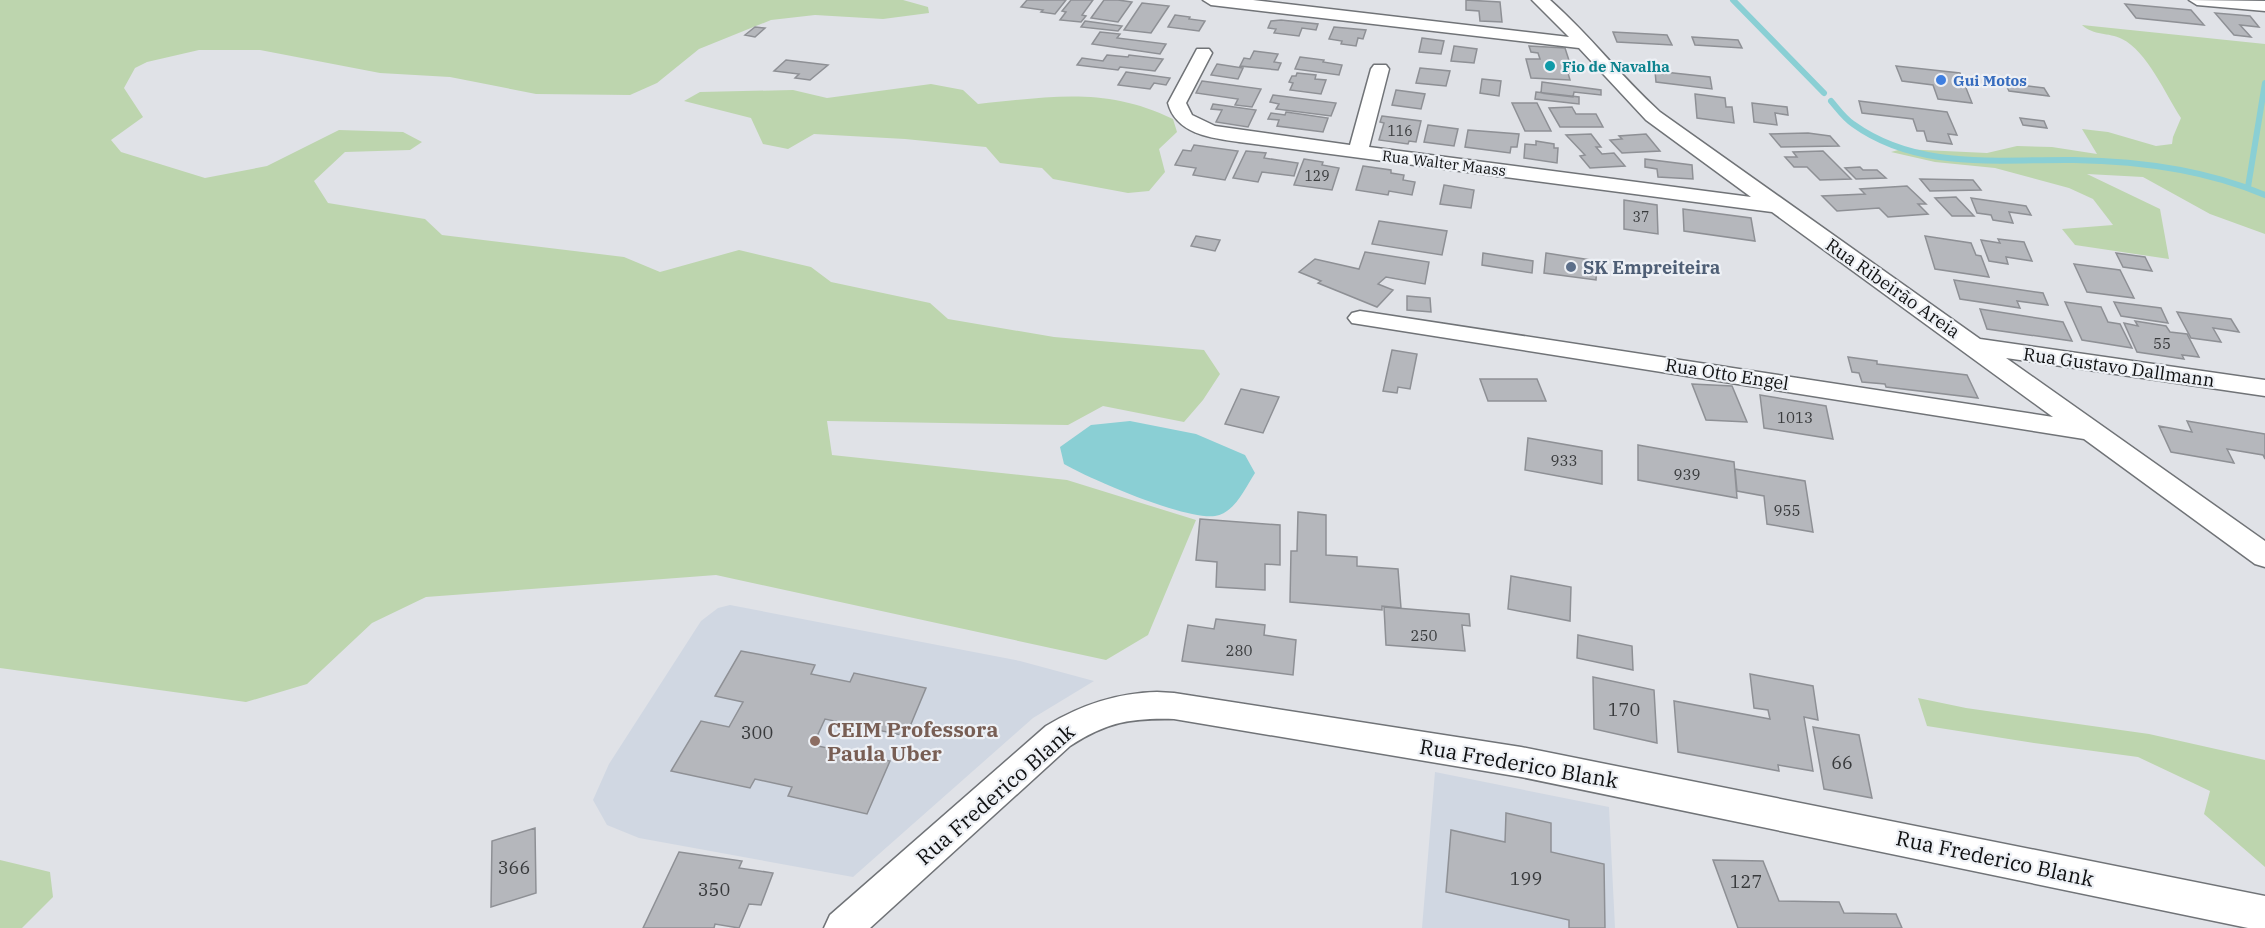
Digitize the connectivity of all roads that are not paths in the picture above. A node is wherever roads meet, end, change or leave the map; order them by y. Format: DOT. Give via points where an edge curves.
graph roads {
  1 [pos="1211,0"];
  2 [pos="1372,0"];
  3 [pos="1540,0"];
  4 [pos="2197,0"];
  5 [pos="2265,6"];
  6 [pos="1388,21"];
  7 [pos="1587,44"];
  8 [pos="1203,53"];
  9 [pos="1380,69"];
  10 [pos="1358,152"];
  11 [pos="1779,207"];
  12 [pos="1360,318"];
  13 [pos="1972,345"];
  14 [pos="2265,388"];
  15 [pos="2093,432"];
  16 [pos="2265,556"];
  17 [pos="2265,914"];
  18 [pos="843,928"];
  1 -- 6 [label="street"];
  2 -- 6 [label="street"];
  3 -- 7 [label="street, Rua Ribeirão Areia"];
  4 -- 5 [label="street"];
  6 -- 7 [label="street"];
  7 -- 11 [label="street, Rua Ribeirão Areia" via="1626,91 1653,116"];
  8 -- 10 [label="street, Rua Walter Maass" via="1177,104 1193,124 1239,136"];
  9 -- 10 [label="street"];
  10 -- 11 [label="street, Rua Walter Maass"];
  11 -- 13 [label="street, Rua Ribeirão Areia"];
  12 -- 15 [label="street, Rua Otto Engel"];
  13 -- 14 [label="street, Rua Gustavo Dallmann"];
  13 -- 15 [label="street, Rua Ribeirão Areia"];
  15 -- 16 [label="street, Rua Ribeirão Areia"];
  17 -- 18 [label="street, Rua Frederico Blank" via="1533,764 1174,706 1142,705 1107,710 1083,719 1058,736"];
}
